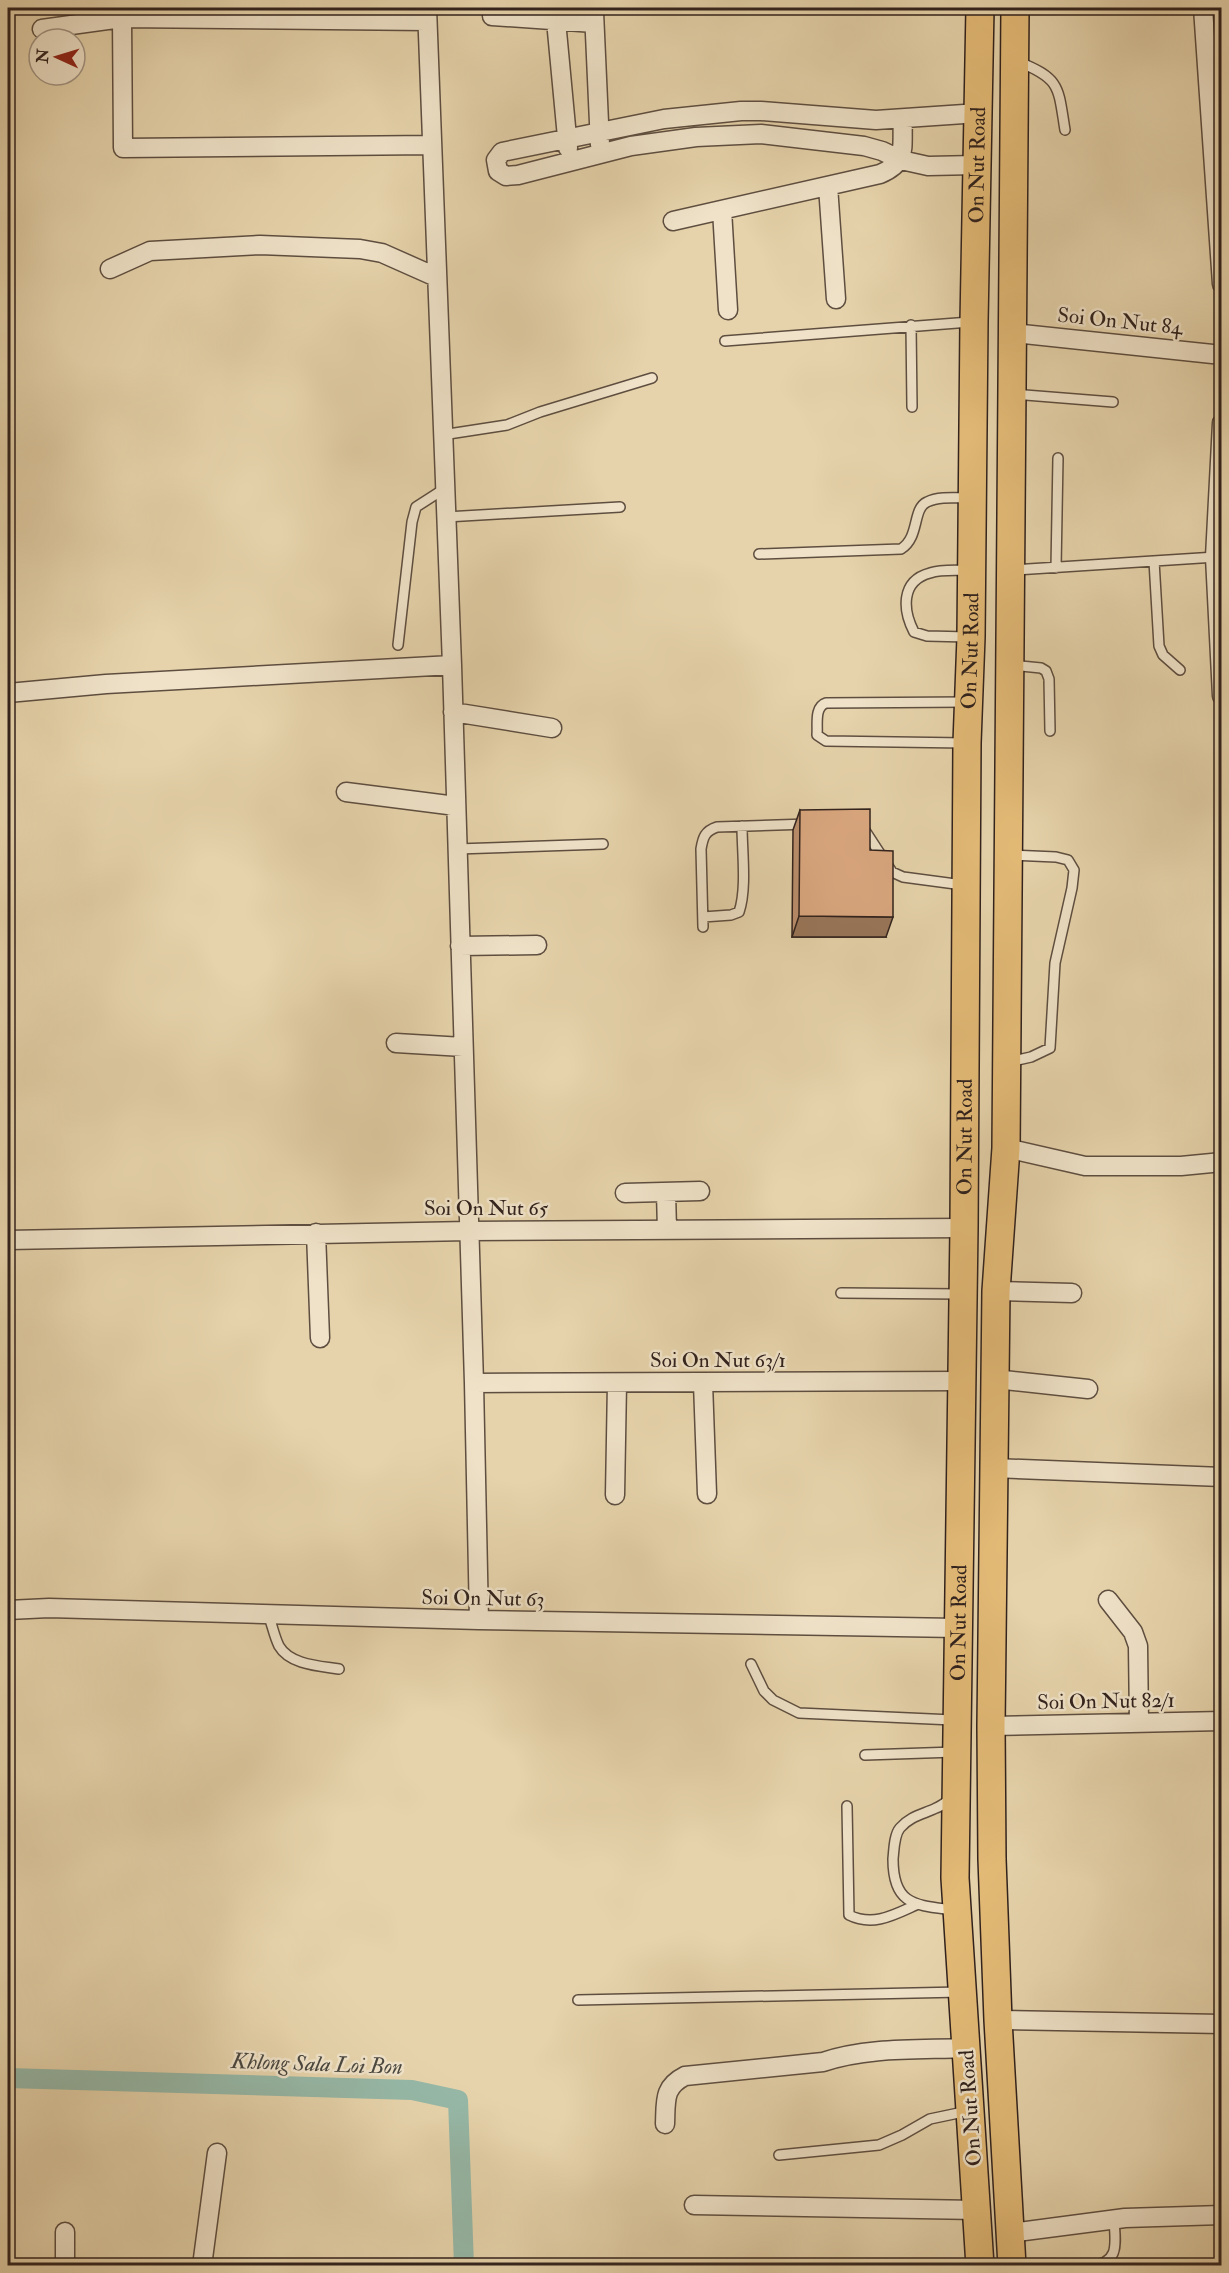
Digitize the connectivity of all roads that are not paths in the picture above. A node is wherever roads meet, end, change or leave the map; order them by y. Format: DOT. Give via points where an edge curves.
graph roads {
  1 [pos="980,8"];
  2 [pos="1015,8"];
  3 [pos="1203,8"];
  4 [pos="555,12"];
  5 [pos="427,14"];
  6 [pos="597,14"];
  7 [pos="492,16"];
  8 [pos="122,18"];
  9 [pos="57,27"];
  10 [pos="1014,60"];
  11 [pos="761,111"];
  12 [pos="979,112"];
  13 [pos="903,119"];
  14 [pos="1065,130"];
  15 [pos="599,133"];
  16 [pos="761,134"];
  17 [pos="567,139"];
  18 [pos="431,145"];
  19 [pos="600,153"];
  20 [pos="901,160"];
  21 [pos="570,161"];
  22 [pos="976,165"];
  23 [pos="828,186"];
  24 [pos="722,210"];
  25 [pos="673,221"];
  26 [pos="110,269"];
  27 [pos="436,277"];
  28 [pos="1221,284"];
  29 [pos="836,299"];
  30 [pos="728,310"];
  31 [pos="974,322"];
  32 [pos="911,325"];
  33 [pos="1013,333"];
  34 [pos="724,341"];
  35 [pos="1221,355"];
  36 [pos="652,378"];
  37 [pos="1013,394"];
  38 [pos="1113,402"];
  39 [pos="912,407"];
  40 [pos="1221,423"];
  41 [pos="442,435"];
  42 [pos="1058,458"];
  43 [pos="444,489"];
  44 [pos="972,498"];
  45 [pos="620,507"];
  46 [pos="446,518"];
  47 [pos="759,555"];
  48 [pos="1218,557"];
  49 [pos="1154,561"];
  50 [pos="1056,568"];
  51 [pos="971,570"];
  52 [pos="1012,570"];
  53 [pos="971,637"];
  54 [pos="398,645"];
  55 [pos="1011,665"];
  56 [pos="452,666"];
  57 [pos="1180,670"];
  58 [pos="8,693"];
  59 [pos="1221,696"];
  60 [pos="968,702"];
  61 [pos="453,712"];
  62 [pos="552,728"];
  63 [pos="1050,731"];
  64 [pos="967,743"];
  65 [pos="346,792"];
  66 [pos="967,800"];
  67 [pos="1008,800"];
  68 [pos="456,806"];
  69 [pos="854,822"];
  70 [pos="813,824"];
  71 [pos="742,826"];
  72 [pos="603,844"];
  73 [pos="457,849"];
  74 [pos="1007,855"];
  75 [pos="966,886"];
  76 [pos="537,945"];
  77 [pos="460,946"];
  78 [pos="396,1043"];
  79 [pos="463,1047"];
  80 [pos="1007,1062"];
  81 [pos="1006,1148"];
  82 [pos="1221,1162"];
  83 [pos="700,1191"];
  84 [pos="666,1192"];
  85 [pos="625,1193"];
  86 [pos="964,1228"];
  87 [pos="1000,1228"];
  88 [pos="667,1230"];
  89 [pos="468,1231"];
  90 [pos="316,1233"];
  91 [pos="8,1240"];
  92 [pos="996,1291"];
  93 [pos="841,1293"];
  94 [pos="1072,1293"];
  95 [pos="964,1294"];
  96 [pos="320,1338"];
  97 [pos="995,1379"];
  98 [pos="962,1381"];
  99 [pos="474,1383"];
  100 [pos="617,1383"];
  101 [pos="703,1383"];
  102 [pos="1088,1389"];
  103 [pos="994,1468"];
  104 [pos="1221,1477"];
  105 [pos="706,1494"];
  106 [pos="615,1495"];
  107 [pos="1108,1600"];
  108 [pos="8,1610"];
  109 [pos="268,1614"];
  110 [pos="479,1620"];
  111 [pos="957,1628"];
  112 [pos="751,1664"];
  113 [pos="339,1669"];
  114 [pos="956,1720"];
  115 [pos="1221,1721"];
  116 [pos="1139,1723"];
  117 [pos="991,1726"];
  118 [pos="956,1752"];
  119 [pos="865,1755"];
  120 [pos="955,1796"];
  121 [pos="848,1806"];
  122 [pos="916,1905"];
  123 [pos="956,1911"];
  124 [pos="961,1992"];
  125 [pos="578,2000"];
  126 [pos="998,2020"];
  127 [pos="1221,2024"];
  128 [pos="966,2048"];
  129 [pos="970,2110"];
  130 [pos="665,2124"];
  131 [pos="217,2153"];
  132 [pos="779,2155"];
  133 [pos="694,2205"];
  134 [pos="977,2210"];
  135 [pos="1221,2216"];
  136 [pos="1114,2219"];
  137 [pos="65,2232"];
  138 [pos="1010,2233"];
  139 [pos="65,2265"];
  140 [pos="202,2265"];
  141 [pos="980,2265"];
  142 [pos="1012,2265"];
  143 [pos="1092,2265"];
  1 -- 12 [label="main road, On Nut Road"];
  2 -- 10 [label="main road, On Nut Road"];
  3 -- 28 [label="street"];
  4 -- 6 [label="street"];
  4 -- 7 [label="street"];
  4 -- 17 [label="street"];
  5 -- 8 [label="street"];
  5 -- 18 [label="street"];
  6 -- 15 [label="street"];
  8 -- 9 [label="street"];
  8 -- 18 [label="street" via="123,148"];
  10 -- 14 [label="lane" via="1042,71 1051,79 1059,91"];
  10 -- 33 [label="main road, On Nut Road"];
  11 -- 13 [label="street"];
  11 -- 15 [label="street" via="664,120"];
  11 -- 16 [label="street"];
  12 -- 13 [label="street"];
  12 -- 22 [label="main road, On Nut Road"];
  13 -- 20 [label="street"];
  15 -- 17 [label="street"];
  15 -- 19 [label="street"];
  16 -- 19 [label="street" via="666,140"];
  16 -- 20 [label="street" via="864,146"];
  17 -- 21 [label="street"];
  17 -- 21 [label="street" via="502,152 496,160 498,171 506,176"];
  18 -- 27 [label="street"];
  19 -- 21 [label="street"];
  20 -- 22 [label="street" via="928,166"];
  20 -- 23 [label="street" via="880,174"];
  22 -- 31 [label="main road, On Nut Road"];
  23 -- 24 [label="street"];
  23 -- 29 [label="street"];
  24 -- 25 [label="street"];
  24 -- 30 [label="street"];
  26 -- 27 [label="street" via="150,250 260,245 382,253"];
  27 -- 41 [label="street"];
  31 -- 32 [label="lane"];
  31 -- 44 [label="main road, On Nut Road"];
  32 -- 34 [label="lane"];
  32 -- 39 [label="lane"];
  33 -- 35 [label="street, Soi On Nut 84"];
  33 -- 37 [label="main road, On Nut Road"];
  36 -- 41 [label="lane" via="507,425"];
  37 -- 38 [label="lane"];
  37 -- 52 [label="main road, On Nut Road"];
  40 -- 48 [label="street"];
  41 -- 43 [label="street"];
  42 -- 50 [label="lane"];
  43 -- 46 [label="street"];
  43 -- 54 [label="lane" via="416,507"];
  44 -- 47 [label="lane" via="925,503 920,508 914,534 901,549"];
  44 -- 51 [label="main road, On Nut Road"];
  45 -- 46 [label="lane"];
  46 -- 56 [label="street"];
  48 -- 49 [label="lane"];
  48 -- 59 [label="street"];
  49 -- 50 [label="lane"];
  49 -- 57 [label="lane" via="1159,646"];
  50 -- 52 [label="lane"];
  51 -- 53 [label="main road, On Nut Road"];
  51 -- 53 [label="lane" via="920,577 910,587 905,604 914,632"];
  52 -- 55 [label="main road, On Nut Road"];
  53 -- 60 [label="main road, On Nut Road"];
  55 -- 63 [label="lane" via="1046,671"];
  55 -- 67 [label="main road, On Nut Road"];
  56 -- 58 [label="street"];
  56 -- 61 [label="street"];
  60 -- 64 [label="main road, On Nut Road"];
  60 -- 64 [label="lane" via="826,703 818,709 817,735 826,741"];
  61 -- 62 [label="street"];
  61 -- 68 [label="street"];
  64 -- 66 [label="main road, On Nut Road"];
  65 -- 68 [label="street"];
  66 -- 67 [label="main road"];
  66 -- 75 [label="main road, On Nut Road"];
  67 -- 74 [label="main road, On Nut Road"];
  68 -- 73 [label="street"];
  69 -- 75 [label="lane" via="864,829 892,872"];
  70 -- 71 [label="lane"];
  71 -- 71 [label="lane" via="739,912 703,922 703,837 709,830"];
  72 -- 73 [label="lane"];
  73 -- 77 [label="street"];
  74 -- 80 [label="main road, On Nut Road"];
  74 -- 80 [label="lane" via="1056,856 1068,860 1074,870 1055,963 1050,1048"];
  75 -- 86 [label="main road, On Nut Road"];
  76 -- 77 [label="street"];
  77 -- 79 [label="street"];
  78 -- 79 [label="street"];
  79 -- 89 [label="street"];
  80 -- 81 [label="main road, On Nut Road"];
  81 -- 82 [label="street" via="1085,1166"];
  81 -- 87 [label="main road, On Nut Road"];
  83 -- 84 [label="street"];
  84 -- 85 [label="street"];
  84 -- 88 [label="street"];
  86 -- 87 [label="main road"];
  86 -- 88 [label="street, Soi On Nut 65"];
  86 -- 95 [label="main road, On Nut Road"];
  87 -- 92 [label="main road, On Nut Road"];
  88 -- 89 [label="street, Soi On Nut 65"];
  89 -- 90 [label="street, Soi On Nut 65"];
  89 -- 99 [label="street"];
  90 -- 91 [label="street, Soi On Nut 65"];
  90 -- 96 [label="street"];
  92 -- 94 [label="street"];
  92 -- 97 [label="main road, On Nut Road"];
  93 -- 95 [label="lane"];
  95 -- 98 [label="main road, On Nut Road"];
  97 -- 102 [label="street"];
  97 -- 103 [label="main road, On Nut Road"];
  98 -- 101 [label="street, Soi On Nut 63/1"];
  98 -- 111 [label="main road, On Nut Road"];
  99 -- 100 [label="street, Soi On Nut 63/1"];
  99 -- 110 [label="street"];
  100 -- 101 [label="street, Soi On Nut 63/1"];
  100 -- 106 [label="street"];
  101 -- 105 [label="street"];
  103 -- 104 [label="street"];
  103 -- 117 [label="main road, On Nut Road"];
  107 -- 116 [label="street" via="1133,1632 1138,1646"];
  108 -- 109 [label="street, Soi On Nut 63"];
  109 -- 110 [label="street, Soi On Nut 63"];
  109 -- 113 [label="lane" via="280,1648 292,1658"];
  110 -- 111 [label="street, Soi On Nut 63"];
  111 -- 114 [label="main road, On Nut Road"];
  112 -- 114 [label="lane" via="772,1701 799,1713"];
  114 -- 118 [label="main road, On Nut Road"];
  115 -- 116 [label="street, Soi On Nut 82/1"];
  116 -- 117 [label="street, Soi On Nut 82/1"];
  117 -- 126 [label="main road, On Nut Road"];
  118 -- 119 [label="lane"];
  118 -- 120 [label="main road, On Nut Road"];
  120 -- 122 [label="lane" via="938,1808 918,1814 896,1833 894,1865 898,1889"];
  120 -- 123 [label="main road, On Nut Road"];
  121 -- 122 [label="lane" via="849,1915 884,1920"];
  122 -- 123 [label="lane"];
  123 -- 124 [label="main road, On Nut Road"];
  124 -- 125 [label="lane"];
  124 -- 128 [label="main road, On Nut Road"];
  126 -- 127 [label="street"];
  126 -- 138 [label="main road, On Nut Road"];
  128 -- 129 [label="main road, On Nut Road"];
  128 -- 130 [label="street" via="864,2053 823,2062 686,2076 673,2082 668,2092"];
  129 -- 132 [label="lane" via="930,2119 879,2145"];
  129 -- 134 [label="main road, On Nut Road"];
  131 -- 140 [label="street"];
  133 -- 134 [label="street"];
  134 -- 141 [label="main road, On Nut Road"];
  135 -- 136 [label="street"];
  136 -- 138 [label="street"];
  136 -- 143 [label="lane" via="1115,2247 1111,2259"];
  137 -- 139 [label="street"];
  138 -- 142 [label="main road, On Nut Road"];
}
